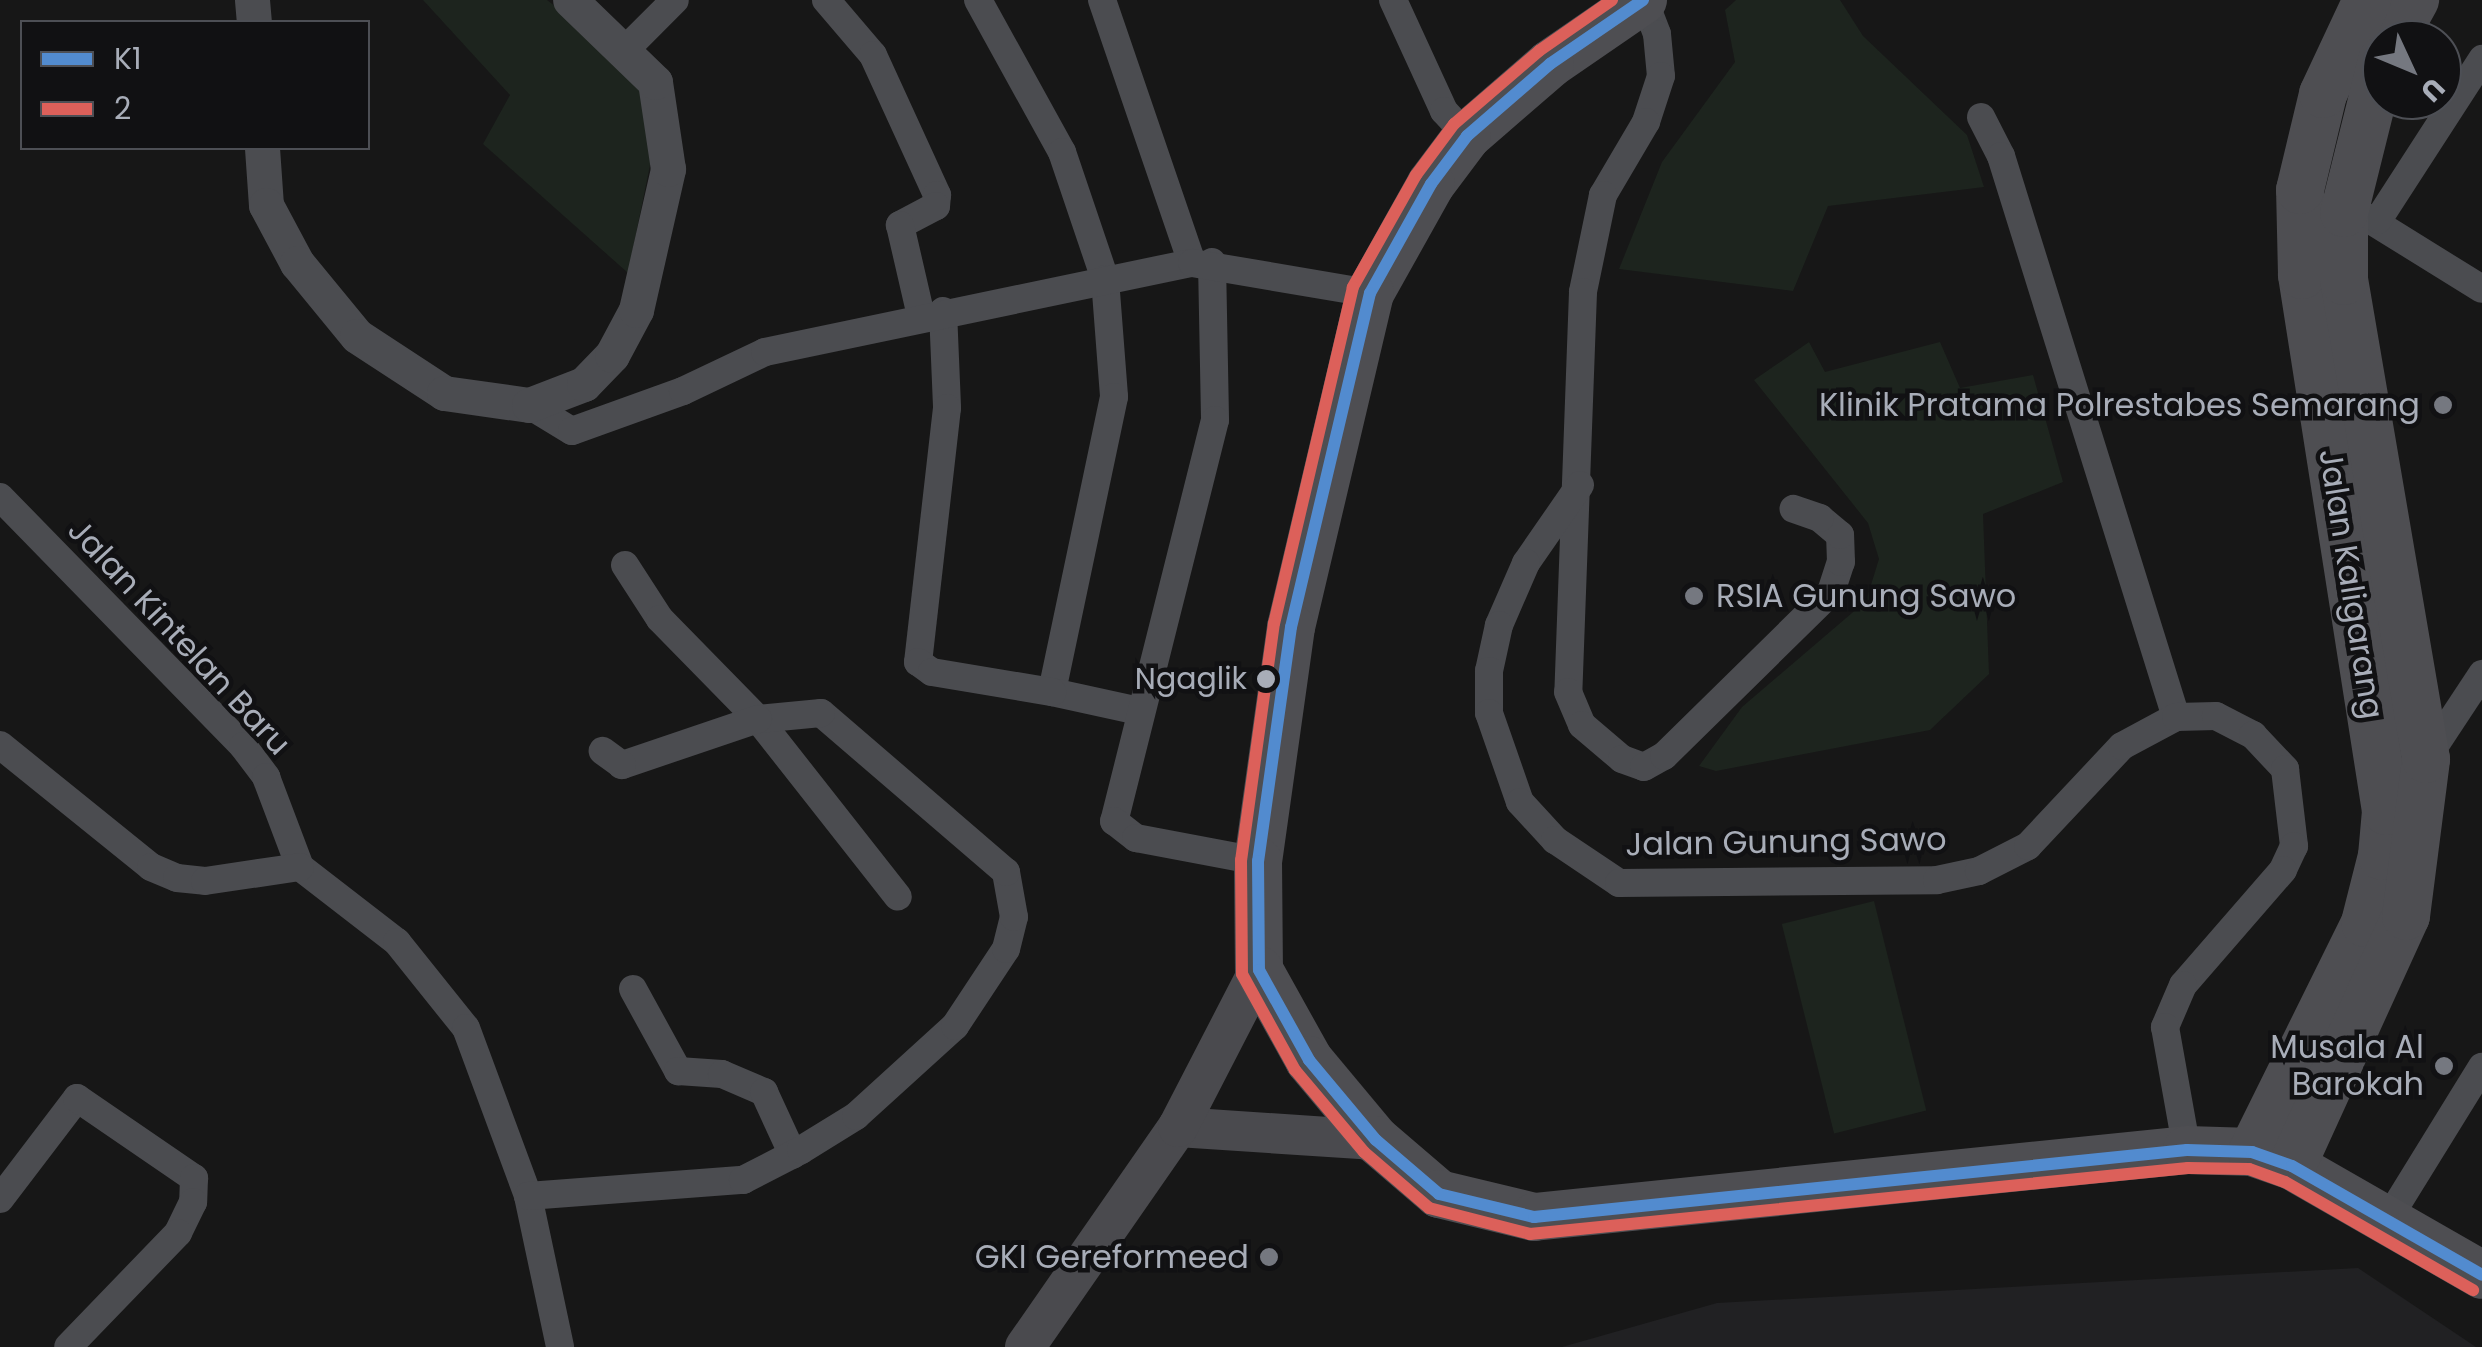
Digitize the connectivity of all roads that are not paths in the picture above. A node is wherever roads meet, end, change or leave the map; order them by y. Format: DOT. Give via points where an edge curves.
graph roads {
  1 [pos="570,0"];
  2 [pos="675,0"];
  3 [pos="826,0"];
  4 [pos="978,0"];
  5 [pos="1102,0"];
  6 [pos="1393,0"];
  7 [pos="1644,0"];
  8 [pos="2367,0"];
  9 [pos="626,49"];
  10 [pos="2482,58"];
  11 [pos="1982,117"];
  12 [pos="2374,120"];
  13 [pos="1466,136"];
  14 [pos="262,150"];
  15 [pos="2361,216"];
  16 [pos="1202,262"];
  17 [pos="1105,279"];
  18 [pos="2482,289"];
  19 [pos="1370,294"];
  20 [pos="932,314"];
  21 [pos="529,405"];
  22 [pos="2355,465"];
  23 [pos="1580,485"];
  24 [pos="0,497"];
  25 [pos="1794,510"];
  26 [pos="625,565"];
  27 [pos="2479,683"];
  28 [pos="1052,692"];
  29 [pos="1139,711"];
  30 [pos="2176,716"];
  31 [pos="758,719"];
  32 [pos="0,745"];
  33 [pos="603,750"];
  34 [pos="2426,759"];
  35 [pos="1258,860"];
  36 [pos="300,867"];
  37 [pos="898,897"];
  38 [pos="1259,970"];
  39 [pos="633,988"];
  40 [pos="2482,1067"];
  41 [pos="1178,1127"];
  42 [pos="1376,1140"];
  43 [pos="2187,1150"];
  44 [pos="792,1154"];
  45 [pos="2272,1159"];
  46 [pos="528,1196"];
  47 [pos="0,1199"];
  48 [pos="2388,1219"];
  49 [pos="2477,1261"];
  50 [pos="68,1347"];
  51 [pos="560,1347"];
  52 [pos="1026,1347"];
  1 -- 9 [label="street"];
  2 -- 9 [label="street"];
  3 -- 20 [label="street" via="873,56 937,195 936,206 900,225"];
  4 -- 17 [label="street" via="1062,152"];
  5 -- 16 [label="street"];
  6 -- 13 [label="street" via="1444,111"];
  7 -- 13 [label="highway" via="1550,64"];
  7 -- 23 [label="street" via="1657,34 1660,76 1646,122 1603,195 1583,292"];
  8 -- 22 [label="highway, Jalan Kaligarang" via="2324,94 2300,190 2302,275"];
  9 -- 21 [label="street" via="655,82 668,169 644,283 612,354 584,384"];
  10 -- 15 [label="street"];
  11 -- 30 [label="street" via="2007,174"];
  12 -- 15 [label="highway, Jalan Kaligarang"];
  13 -- 19 [label="highway"];
  14 -- 21 [label="street" via="266,204 297,263 356,336 444,393"];
  15 -- 18 [label="street"];
  15 -- 22 [label="highway, Jalan Kaligarang" via="2344,281"];
  16 -- 17 [label="street"];
  16 -- 19 [label="street"];
  16 -- 29 [label="street" via="1215,420"];
  17 -- 20 [label="street"];
  17 -- 28 [label="street" via="1114,397"];
  19 -- 35 [label="highway" via="1291,627"];
  20 -- 21 [label="street" via="766,352 683,391 572,430"];
  20 -- 28 [label="street" via="946,408 918,662 932,672"];
  22 -- 34 [label="highway, Jalan Kaligarang"];
  22 -- 45 [label="highway, Jalan Kaligarang" via="2386,811 2382,856 2365,923"];
  23 -- 25 [label="street" via="1568,692 1582,724 1622,759 1644,767 1664,756 1831,592 1842,562 1840,535 1820,518"];
  23 -- 30 [label="street, Jalan Gunung Sawo" via="1526,563 1499,624 1488,670 1489,713 1520,802 1556,840 1620,883 1937,880 1980,872 2028,846 2122,746"];
  24 -- 36 [label="street, Jalan Kintelan Baru" via="243,746 266,777"];
  26 -- 31 [label="street" via="686,648"];
  27 -- 34 [label="street"];
  28 -- 29 [label="street"];
  29 -- 35 [label="street" via="1114,820 1136,838"];
  30 -- 43 [label="street" via="2216,716 2254,734 2285,769 2294,846 2283,870 2183,984 2165,1027"];
  31 -- 33 [label="street" via="622,765"];
  31 -- 37 [label="street"];
  31 -- 44 [label="street" via="820,713 1006,872 1013,893 1006,949 955,1026 856,1116"];
  32 -- 36 [label="street" via="151,867 177,878"];
  34 -- 45 [label="highway, Jalan Kaligarang" via="2406,916"];
  35 -- 38 [label="highway"];
  36 -- 46 [label="street" via="398,942 434,980 466,1028"];
  38 -- 41 [label="main road"];
  38 -- 42 [label="highway" via="1316,1071"];
  39 -- 44 [label="street" via="678,1071 722,1074 764,1092"];
  40 -- 48 [label="street"];
  41 -- 42 [label="main road"];
  41 -- 52 [label="main road"];
  42 -- 43 [label="highway" via="1439,1194 1534,1217"];
  43 -- 45 [label="highway"];
  44 -- 46 [label="street" via="743,1180 708,1186"];
  45 -- 48 [label="highway"];
  46 -- 51 [label="street"];
  47 -- 50 [label="street" via="77,1098 194,1178 193,1202 178,1233"];
  48 -- 49 [label="highway"];
}
